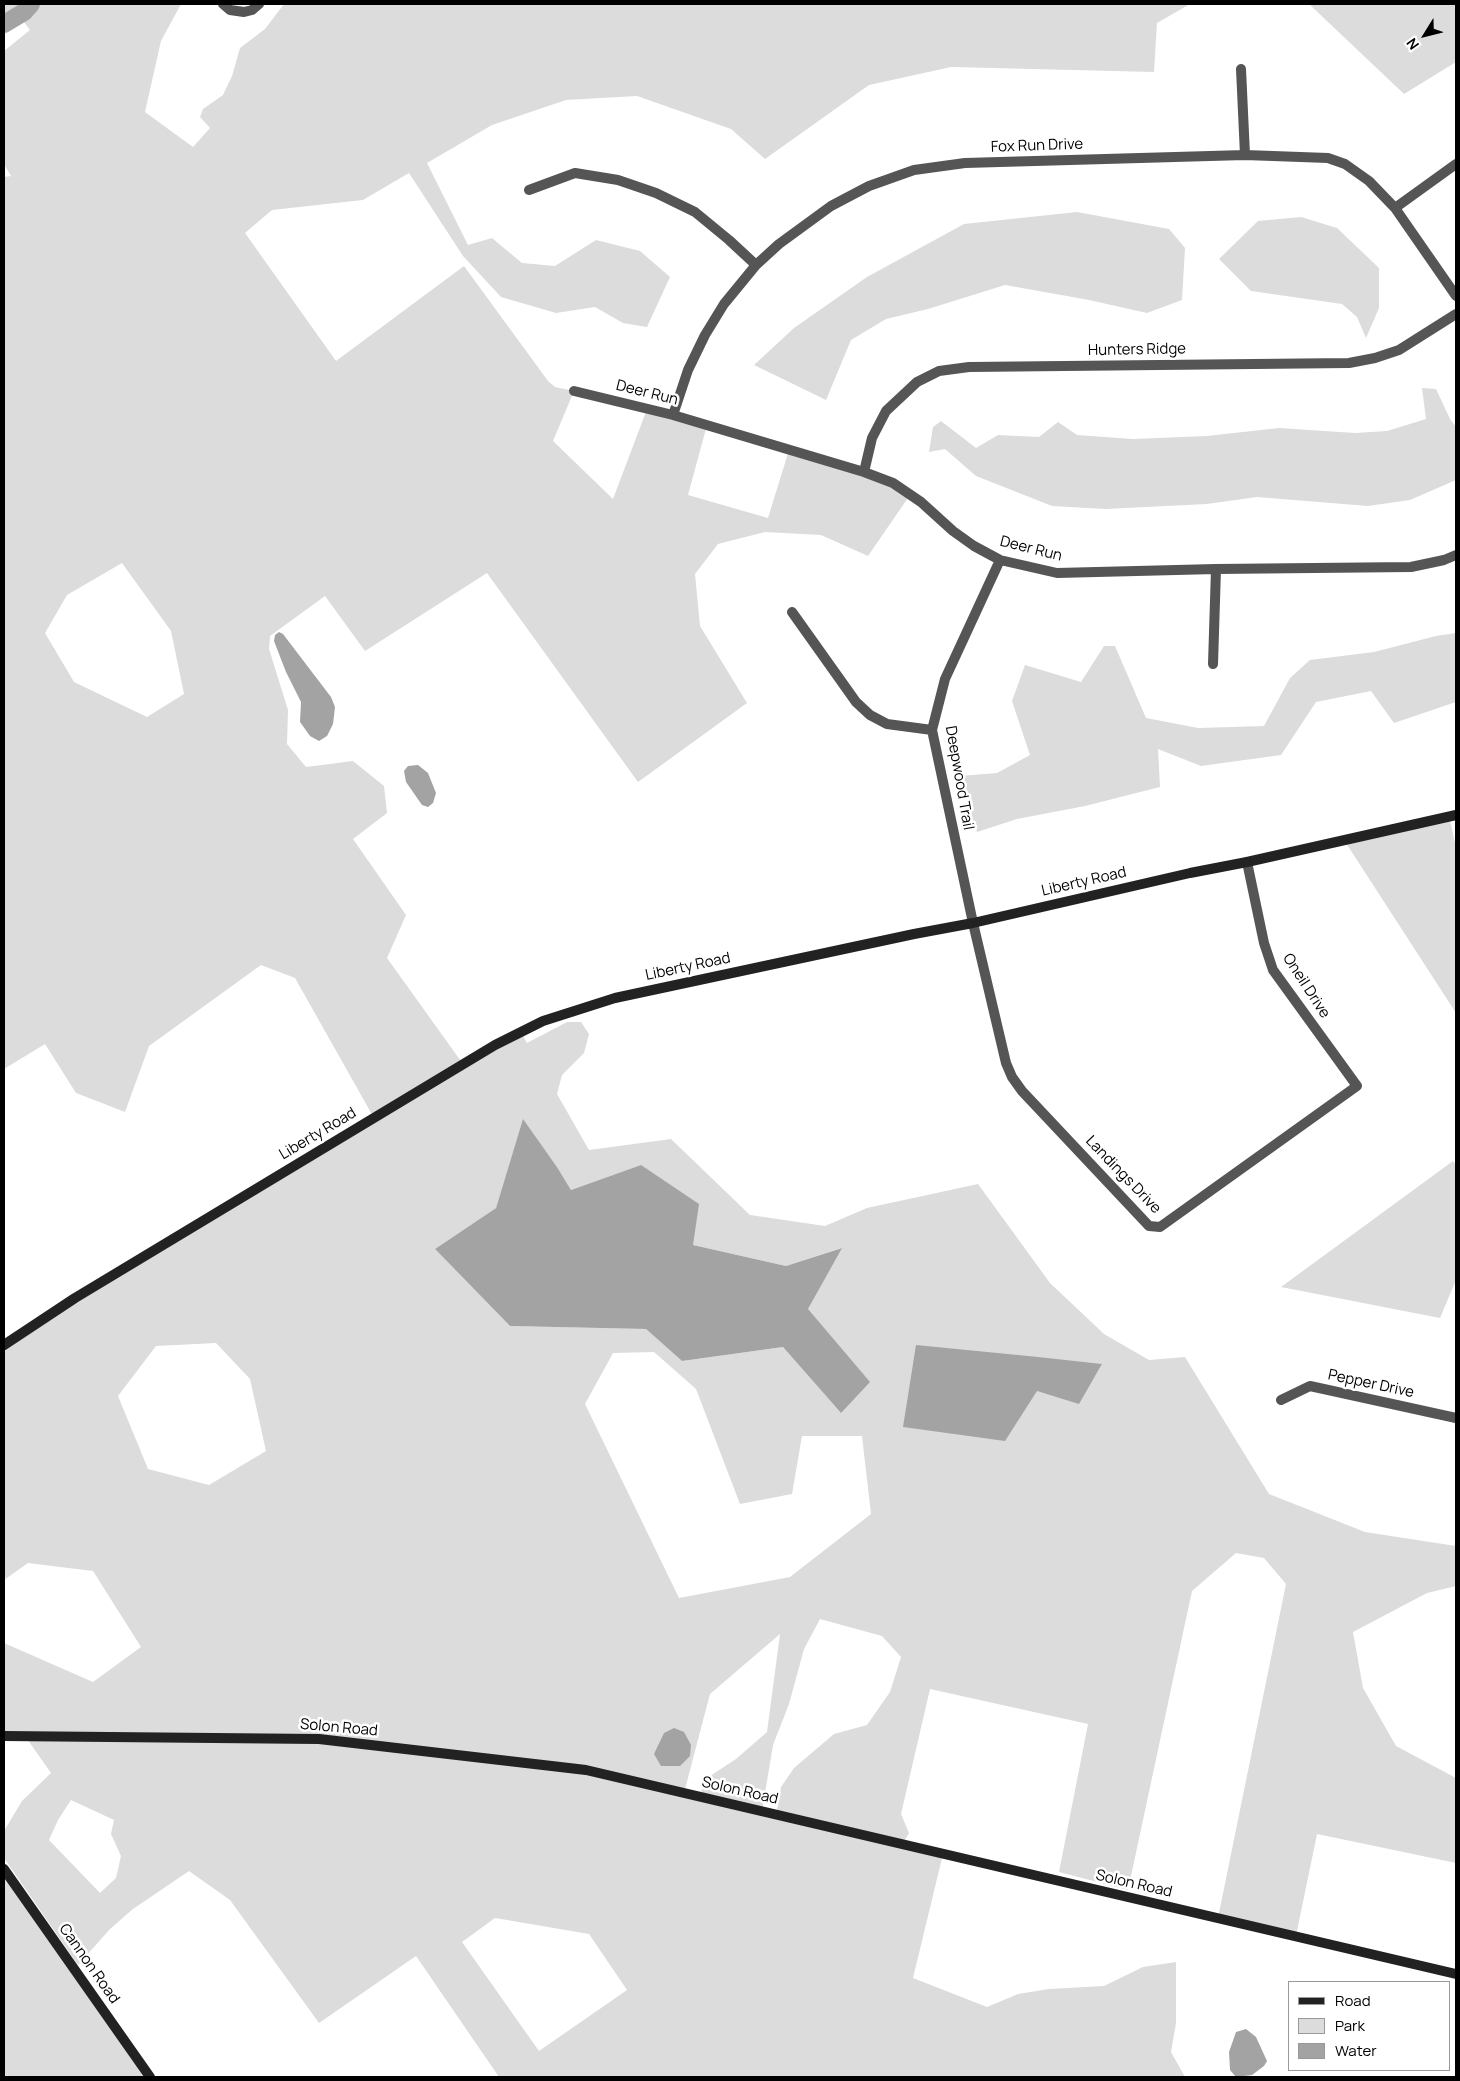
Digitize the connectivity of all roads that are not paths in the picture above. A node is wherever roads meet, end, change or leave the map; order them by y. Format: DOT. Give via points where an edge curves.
graph roads {
  1 [pos="223,4"];
  2 [pos="258,4"];
  3 [pos="1241,69"];
  4 [pos="1245,155"];
  5 [pos="1456,164"];
  6 [pos="529,190"];
  7 [pos="1395,208"];
  8 [pos="756,265"];
  9 [pos="1456,296"];
  10 [pos="1456,314"];
  11 [pos="574,391"];
  12 [pos="673,415"];
  13 [pos="864,472"];
  14 [pos="1456,555"];
  15 [pos="1000,560"];
  16 [pos="1216,569"];
  17 [pos="792,612"];
  18 [pos="1213,664"];
  19 [pos="932,730"];
  20 [pos="1456,815"];
  21 [pos="1247,862"];
  22 [pos="973,923"];
  23 [pos="1357,1086"];
  24 [pos="4,1345"];
  25 [pos="1281,1400"];
  26 [pos="1456,1418"];
  27 [pos="4,1736"];
  28 [pos="4,1869"];
  29 [pos="1456,1974"];
  30 [pos="150,2077"];
  1 -- 2 [label="street" via="230,10 244,12"];
  3 -- 4 [label="street"];
  4 -- 7 [label="street, Fox Run Drive" via="1328,158 1345,164 1369,181"];
  4 -- 8 [label="street, Fox Run Drive" via="965,163 914,170 868,186 831,206"];
  5 -- 7 [label="street"];
  6 -- 8 [label="street" via="575,173 618,180 656,193 695,212"];
  7 -- 9 [label="street, Fox Run Drive"];
  8 -- 12 [label="street, Fox Run Drive" via="724,304 705,335 688,370"];
  10 -- 13 [label="street, Hunters Ridge" via="1399,350 1349,363 968,367 938,371 917,382 886,411 872,438"];
  11 -- 12 [label="street, Deer Run"];
  12 -- 13 [label="street, Deer Run"];
  13 -- 15 [label="street, Deer Run" via="893,484 921,502 953,531"];
  14 -- 16 [label="street, Deer Run" via="1411,567"];
  15 -- 16 [label="street, Deer Run" via="1057,573"];
  15 -- 19 [label="street, Deepwood Trail" via="945,679"];
  16 -- 18 [label="street"];
  17 -- 19 [label="street" via="856,702 870,715 887,724"];
  19 -- 22 [label="street, Deepwood Trail"];
  20 -- 21 [label="street, Liberty Road"];
  21 -- 22 [label="street, Liberty Road"];
  21 -- 23 [label="street, Oneil Drive" via="1273,970"];
  22 -- 23 [label="street, Landings Drive" via="1012,1077 1149,1226 1160,1227"];
  22 -- 24 [label="street, Liberty Road" via="615,998 542,1020 122,1269"];
  25 -- 26 [label="street, Pepper Drive" via="1310,1386"];
  27 -- 29 [label="street, Solon Road" via="319,1739 586,1770"];
  28 -- 30 [label="street, Cannon Road"];
}
